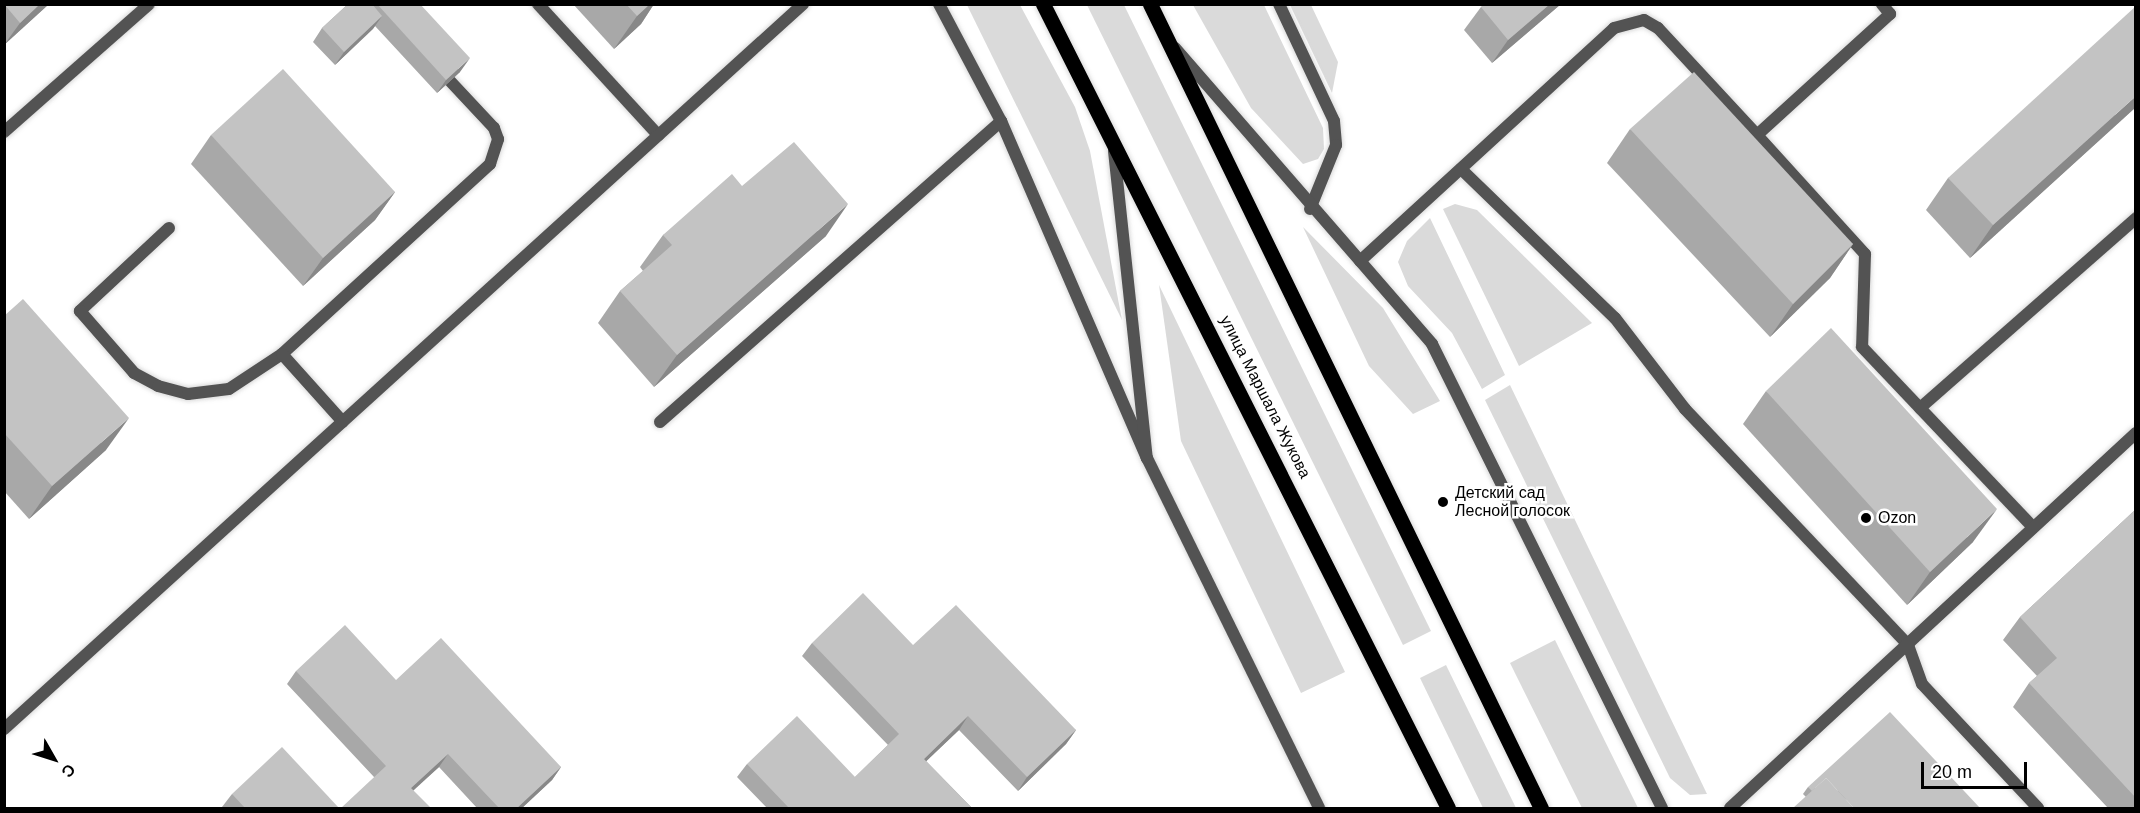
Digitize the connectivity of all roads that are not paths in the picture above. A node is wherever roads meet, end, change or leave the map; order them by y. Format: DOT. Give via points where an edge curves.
graph roads {
  1 [pos="149,4"];
  2 [pos="538,4"];
  3 [pos="803,4"];
  4 [pos="939,4"];
  5 [pos="1043,4"];
  6 [pos="1150,4"];
  7 [pos="1279,4"];
  8 [pos="1900,4"];
  9 [pos="1886,9"];
  10 [pos="1170,42"];
  11 [pos="450,81"];
  12 [pos="1001,121"];
  13 [pos="4,132"];
  14 [pos="658,135"];
  15 [pos="1112,135"];
  16 [pos="1758,135"];
  17 [pos="1461,169"];
  18 [pos="1310,208"];
  19 [pos="2136,218"];
  20 [pos="169,228"];
  21 [pos="1360,261"];
  22 [pos="282,354"];
  23 [pos="1920,408"];
  24 [pos="343,422"];
  25 [pos="660,422"];
  26 [pos="2136,433"];
  27 [pos="1147,458"];
  28 [pos="2033,527"];
  29 [pos="1908,645"];
  30 [pos="4,729"];
  31 [pos="1319,808"];
  32 [pos="1448,808"];
  33 [pos="1541,808"];
  34 [pos="1662,808"];
  35 [pos="1730,808"];
  36 [pos="2038,808"];
  1 -- 13 [label="street"];
  2 -- 14 [label="street"];
  3 -- 14 [label="street"];
  4 -- 12 [label="street"];
  5 -- 15 [label="main road, улица Маршала Жукова"];
  6 -- 10 [label="main road"];
  7 -- 18 [label="street" via="1334,121 1335,145"];
  8 -- 9 [label="street"];
  9 -- 16 [label="street"];
  10 -- 18 [label="street"];
  10 -- 33 [label="main road"];
  11 -- 22 [label="street" via="494,128 498,139 490,164"];
  12 -- 25 [label="street"];
  12 -- 27 [label="street"];
  14 -- 24 [label="street"];
  15 -- 27 [label="street"];
  15 -- 32 [label="main road, улица Маршала Жукова"];
  16 -- 17 [label="street" via="1658,28 1644,20 1614,28"];
  16 -- 23 [label="street" via="1865,254 1862,347"];
  17 -- 21 [label="street"];
  17 -- 29 [label="street" via="1615,318 1685,409"];
  18 -- 21 [label="street"];
  19 -- 23 [label="street"];
  20 -- 22 [label="street" via="80,311 134,373 188,394 229,389"];
  21 -- 34 [label="street" via="1432,345 1467,405"];
  22 -- 24 [label="street"];
  23 -- 28 [label="street"];
  24 -- 30 [label="street"];
  26 -- 28 [label="street"];
  27 -- 31 [label="street"];
  28 -- 29 [label="street"];
  29 -- 35 [label="street"];
  29 -- 36 [label="street" via="1922,684"];
}
